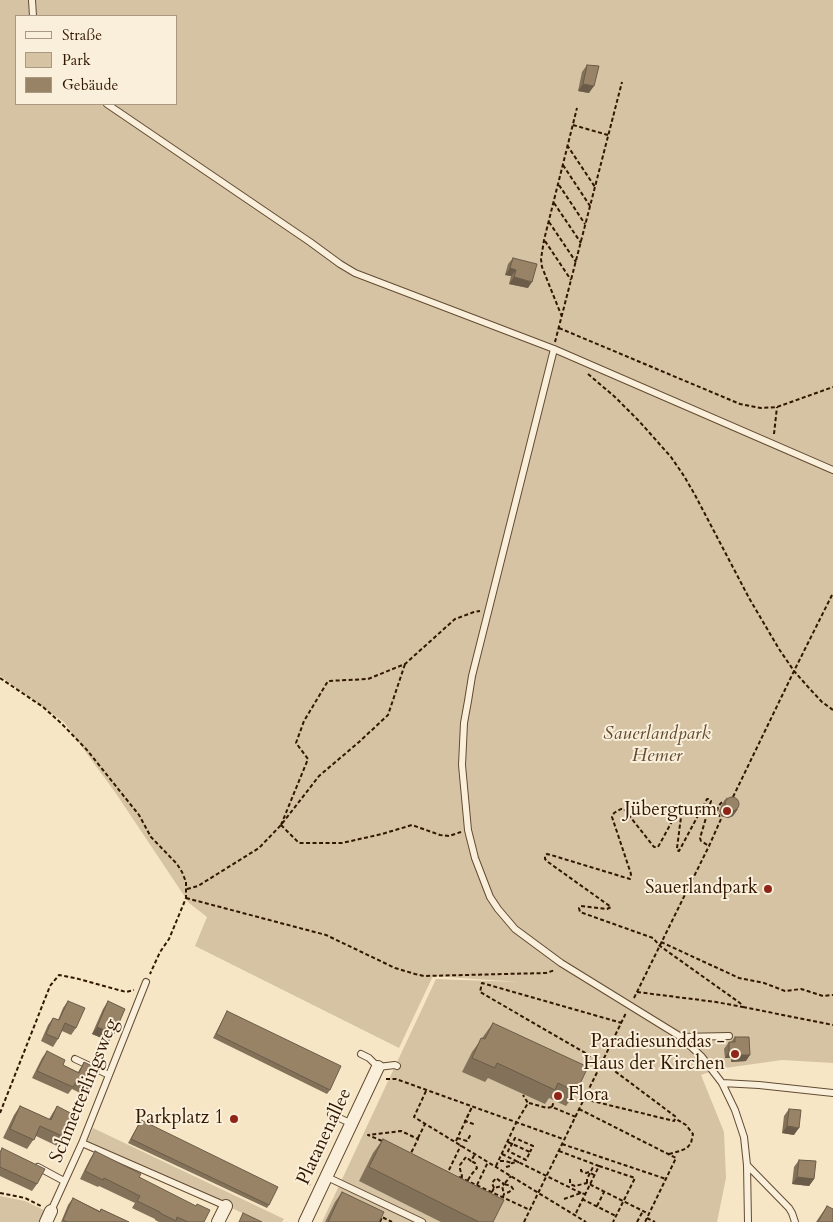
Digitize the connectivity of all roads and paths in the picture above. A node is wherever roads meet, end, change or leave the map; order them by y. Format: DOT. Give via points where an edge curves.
graph roads {
  1 [pos="32,0"];
  2 [pos="33,15"];
  3 [pos="622,82"];
  4 [pos="108,105"];
  5 [pos="577,108"];
  6 [pos="573,125"];
  7 [pos="608,135"];
  8 [pos="567,145"];
  9 [pos="563,165"];
  10 [pos="558,183"];
  11 [pos="595,187"];
  12 [pos="554,202"];
  13 [pos="590,206"];
  14 [pos="549,222"];
  15 [pos="586,224"];
  16 [pos="544,240"];
  17 [pos="581,243"];
  18 [pos="576,262"];
  19 [pos="571,280"];
  20 [pos="562,317"];
  21 [pos="559,328"];
  22 [pos="554,349"];
  23 [pos="586,372"];
  24 [pos="833,387"];
  25 [pos="777,407"];
  26 [pos="770,443"];
  27 [pos="833,470"];
  28 [pos="833,592"];
  29 [pos="489,609"];
  30 [pos="405,664"];
  31 [pos="794,671"];
  32 [pos="0,678"];
  33 [pos="833,710"];
  34 [pos="281,825"];
  35 [pos="468,830"];
  36 [pos="709,846"];
  37 [pos="187,889"];
  38 [pos="186,898"];
  39 [pos="661,942"];
  40 [pos="660,946"];
  41 [pos="546,972"];
  42 [pos="146,982"];
  43 [pos="640,987"];
  44 [pos="637,992"];
  45 [pos="833,995"];
  46 [pos="743,1007"];
  47 [pos="622,1022"];
  48 [pos="833,1025"];
  49 [pos="616,1034"];
  50 [pos="729,1036"];
  51 [pos="681,1037"];
  52 [pos="360,1054"];
  53 [pos="75,1058"];
  54 [pos="602,1063"];
  55 [pos="397,1066"];
  56 [pos="376,1072"];
  57 [pos="109,1075"];
  58 [pos="722,1083"];
  59 [pos="426,1091"];
  60 [pos="833,1093"];
  61 [pos="523,1095"];
  62 [pos="584,1099"];
  63 [pos="554,1101"];
  64 [pos="529,1103"];
  65 [pos="552,1106"];
  66 [pos="472,1107"];
  67 [pos="579,1109"];
  68 [pos="0,1113"];
  69 [pos="331,1114"];
  70 [pos="576,1117"];
  71 [pos="675,1119"];
  72 [pos="465,1122"];
  73 [pos="516,1123"];
  74 [pos="352,1124"];
  75 [pos="425,1124"];
  76 [pos="476,1125"];
  77 [pos="471,1134"];
  78 [pos="457,1138"];
  79 [pos="418,1139"];
  80 [pos="564,1140"];
  81 [pos="385,1142"];
  82 [pos="455,1142"];
  83 [pos="508,1142"];
  84 [pos="82,1143"];
  85 [pos="512,1144"];
  86 [pos="562,1144"];
  87 [pos="461,1145"];
  88 [pos="559,1151"];
  89 [pos="530,1152"];
  90 [pos="410,1154"];
  91 [pos="475,1154"];
  92 [pos="502,1154"];
  93 [pos="669,1154"];
  94 [pos="516,1155"];
  95 [pos="498,1160"];
  96 [pos="514,1160"];
  97 [pos="471,1161"];
  98 [pos="488,1162"];
  99 [pos="519,1162"];
  100 [pos="30,1163"];
  101 [pos="512,1163"];
  102 [pos="595,1164"];
  103 [pos="747,1164"];
  104 [pos="496,1166"];
  105 [pos="599,1166"];
  106 [pos="506,1167"];
  107 [pos="581,1169"];
  108 [pos="444,1170"];
  109 [pos="449,1170"];
  110 [pos="590,1173"];
  111 [pos="594,1175"];
  112 [pos="511,1176"];
  113 [pos="546,1176"];
  114 [pos="327,1177"];
  115 [pos="461,1178"];
  116 [pos="570,1179"];
  117 [pos="666,1179"];
  118 [pos="64,1181"];
  119 [pos="468,1181"];
  120 [pos="589,1184"];
  121 [pos="477,1185"];
  122 [pos="503,1185"];
  123 [pos="494,1188"];
  124 [pos="492,1192"];
  125 [pos="538,1192"];
  126 [pos="604,1192"];
  127 [pos="0,1193"];
  128 [pos="581,1193"];
  129 [pos="504,1194"];
  130 [pos="585,1194"];
  131 [pos="502,1197"];
  132 [pos="564,1199"];
  133 [pos="582,1199"];
  134 [pos="624,1201"];
  135 [pos="226,1206"];
  136 [pos="596,1206"];
  137 [pos="530,1210"];
  138 [pos="643,1211"];
  139 [pos="649,1214"];
  140 [pos="575,1215"];
  141 [pos="49,1216"];
  142 [pos="616,1216"];
  143 [pos="647,1218"];
  144 [pos="218,1222"];
  145 [pos="305,1222"];
  146 [pos="380,1222"];
  147 [pos="392,1222"];
  148 [pos="422,1222"];
  149 [pos="524,1222"];
  150 [pos="586,1222"];
  151 [pos="613,1222"];
  152 [pos="636,1222"];
  153 [pos="645,1222"];
  154 [pos="655,1222"];
  155 [pos="748,1222"];
  156 [pos="795,1222"];
  1 -- 2 [label="lane"];
  3 -- 7 [label="path"];
  4 -- 22 [label="lane" via="340,264 368,278"];
  5 -- 6 [label="path"];
  6 -- 7 [label="path"];
  6 -- 8 [label="path"];
  7 -- 11 [label="path"];
  8 -- 9 [label="path"];
  8 -- 11 [label="path"];
  9 -- 10 [label="path"];
  9 -- 13 [label="path"];
  10 -- 12 [label="path"];
  10 -- 15 [label="path"];
  11 -- 13 [label="path"];
  12 -- 14 [label="path"];
  12 -- 17 [label="path"];
  13 -- 15 [label="path"];
  14 -- 16 [label="path"];
  14 -- 18 [label="path"];
  15 -- 17 [label="path"];
  16 -- 19 [label="path"];
  16 -- 20 [label="path" via="542,267"];
  17 -- 18 [label="path"];
  18 -- 19 [label="path"];
  19 -- 20 [label="path"];
  20 -- 21 [label="path"];
  21 -- 22 [label="path"];
  21 -- 25 [label="path" via="740,404"];
  22 -- 26 [label="lane"];
  22 -- 29 [label="lane"];
  23 -- 31 [label="path" via="652,435 684,476 756,610"];
  24 -- 25 [label="path"];
  25 -- 26 [label="path" via="775,433"];
  26 -- 27 [label="lane"];
  28 -- 31 [label="path"];
  29 -- 30 [label="path" via="456,619"];
  29 -- 35 [label="lane" via="472,676 463,741"];
  30 -- 34 [label="path" via="388,715 319,776"];
  30 -- 34 [label="path" via="368,679 328,681 304,721 296,743 308,759"];
  31 -- 33 [label="path"];
  31 -- 36 [label="path" via="731,802 726,801 718,807 717,812 722,818"];
  32 -- 37 [label="path" via="43,707 87,750 139,815 151,838 180,868"];
  34 -- 35 [label="path" via="299,843 342,843 412,825 449,836"];
  34 -- 37 [label="path" via="259,848 198,886"];
  35 -- 51 [label="lane" via="490,897 515,928 561,962"];
  36 -- 39 [label="path"];
  36 -- 40 [label="path" via="700,838 711,801 707,798 679,851 680,814 675,816 658,847 654,847 624,809 614,813 612,817 630,879 552,855 545,856 544,859 610,908 581,906 580,912 654,938"];
  37 -- 38 [label="path"];
  38 -- 41 [label="path" via="326,934 395,968 424,976"];
  38 -- 42 [label="path"];
  39 -- 40 [label="path"];
  39 -- 45 [label="path" via="739,978 785,991 801,989 823,996"];
  40 -- 43 [label="path"];
  40 -- 46 [label="path"];
  42 -- 57 [label="lane, Schmetterlingsweg"];
  42 -- 68 [label="path" via="140,988 126,992 59,976 50,986"];
  44 -- 46 [label="path"];
  46 -- 48 [label="path"];
  47 -- 54 [label="path" via="482,983 480,992"];
  49 -- 54 [label="path"];
  50 -- 51 [label="lane"];
  51 -- 58 [label="lane"];
  52 -- 56 [label="lane" via="369,1058"];
  53 -- 57 [label="lane"];
  54 -- 62 [label="path"];
  54 -- 71 [label="path"];
  55 -- 56 [label="lane"];
  56 -- 59 [label="path"];
  56 -- 74 [label="street, Platanenallee"];
  57 -- 84 [label="lane, Schmetterlingsweg"];
  58 -- 60 [label="lane"];
  58 -- 103 [label="lane" via="741,1127"];
  59 -- 66 [label="path"];
  59 -- 75 [label="path" via="414,1117"];
  61 -- 73 [label="path" via="528,1103"];
  62 -- 67 [label="path"];
  62 -- 71 [label="path"];
  63 -- 65 [label="path"];
  64 -- 65 [label="path" via="547,1108"];
  65 -- 70 [label="path"];
  66 -- 72 [label="path"];
  66 -- 73 [label="path"];
  67 -- 70 [label="path"];
  67 -- 93 [label="path"];
  69 -- 74 [label="lane"];
  70 -- 80 [label="path"];
  71 -- 93 [label="path" via="693,1134 687,1148"];
  72 -- 76 [label="path"];
  72 -- 78 [label="path"];
  73 -- 80 [label="path"];
  73 -- 83 [label="path"];
  74 -- 114 [label="street, Platanenallee"];
  75 -- 79 [label="path"];
  75 -- 82 [label="path"];
  77 -- 78 [label="path" via="468,1141"];
  78 -- 82 [label="path"];
  79 -- 81 [label="path" via="401,1131 368,1135"];
  79 -- 90 [label="path"];
  80 -- 86 [label="path"];
  82 -- 87 [label="path"];
  83 -- 85 [label="path"];
  83 -- 92 [label="path"];
  84 -- 118 [label="lane, Schmetterlingsweg"];
  84 -- 135 [label="lane"];
  85 -- 89 [label="path"];
  85 -- 89 [label="path" via="515,1138 533,1146"];
  85 -- 94 [label="path" via="508,1151"];
  86 -- 88 [label="path"];
  86 -- 117 [label="path"];
  87 -- 91 [label="path"];
  87 -- 109 [label="path"];
  88 -- 102 [label="path"];
  88 -- 113 [label="path"];
  89 -- 94 [label="path" via="526,1160"];
  91 -- 97 [label="path"];
  91 -- 98 [label="path"];
  92 -- 95 [label="path"];
  92 -- 96 [label="path"];
  93 -- 117 [label="path" via="676,1158"];
  94 -- 96 [label="path"];
  95 -- 101 [label="path"];
  95 -- 104 [label="path"];
  96 -- 99 [label="path"];
  97 -- 115 [label="path" via="466,1158 460,1166"];
  97 -- 119 [label="path" via="477,1168"];
  98 -- 104 [label="path"];
  98 -- 121 [label="path"];
  99 -- 101 [label="path"];
  99 -- 113 [label="path"];
  100 -- 118 [label="lane"];
  101 -- 106 [label="path"];
  102 -- 105 [label="path"];
  102 -- 110 [label="path"];
  103 -- 155 [label="lane"];
  103 -- 156 [label="lane" via="789,1208"];
  104 -- 112 [label="path"];
  105 -- 111 [label="path"];
  105 -- 134 [label="path" via="636,1178"];
  107 -- 110 [label="path"];
  108 -- 115 [label="path"];
  110 -- 111 [label="path"];
  110 -- 120 [label="path"];
  111 -- 120 [label="path"];
  112 -- 122 [label="path"];
  112 -- 125 [label="path"];
  113 -- 125 [label="path"];
  113 -- 128 [label="path"];
  114 -- 145 [label="street, Platanenallee"];
  114 -- 148 [label="lane"];
  115 -- 119 [label="path"];
  116 -- 120 [label="path" via="570,1184 575,1186"];
  117 -- 139 [label="path"];
  118 -- 141 [label="lane, Schmetterlingsweg"];
  119 -- 121 [label="path"];
  120 -- 126 [label="path"];
  120 -- 130 [label="path"];
  121 -- 124 [label="path"];
  122 -- 123 [label="path"];
  122 -- 123 [label="path" via="496,1178 492,1183"];
  122 -- 129 [label="path"];
  122 -- 129 [label="path" via="513,1189"];
  123 -- 124 [label="path"];
  124 -- 131 [label="path"];
  125 -- 137 [label="path"];
  125 -- 140 [label="path"];
  126 -- 134 [label="path"];
  126 -- 136 [label="path"];
  127 -- 141 [label="path" via="25,1198"];
  128 -- 130 [label="path"];
  128 -- 132 [label="path"];
  129 -- 131 [label="path"];
  130 -- 133 [label="path"];
  131 -- 137 [label="path"];
  133 -- 136 [label="path"];
  133 -- 140 [label="path"];
  134 -- 138 [label="path"];
  134 -- 142 [label="path"];
  135 -- 144 [label="street"];
  136 -- 142 [label="path"];
  137 -- 149 [label="path"];
  138 -- 139 [label="path"];
  138 -- 152 [label="path"];
  139 -- 143 [label="path"];
  140 -- 150 [label="path"];
  142 -- 151 [label="path"];
  143 -- 153 [label="path"];
  143 -- 154 [label="path"];
  146 -- 147 [label="path" via="382,1217"];
}
